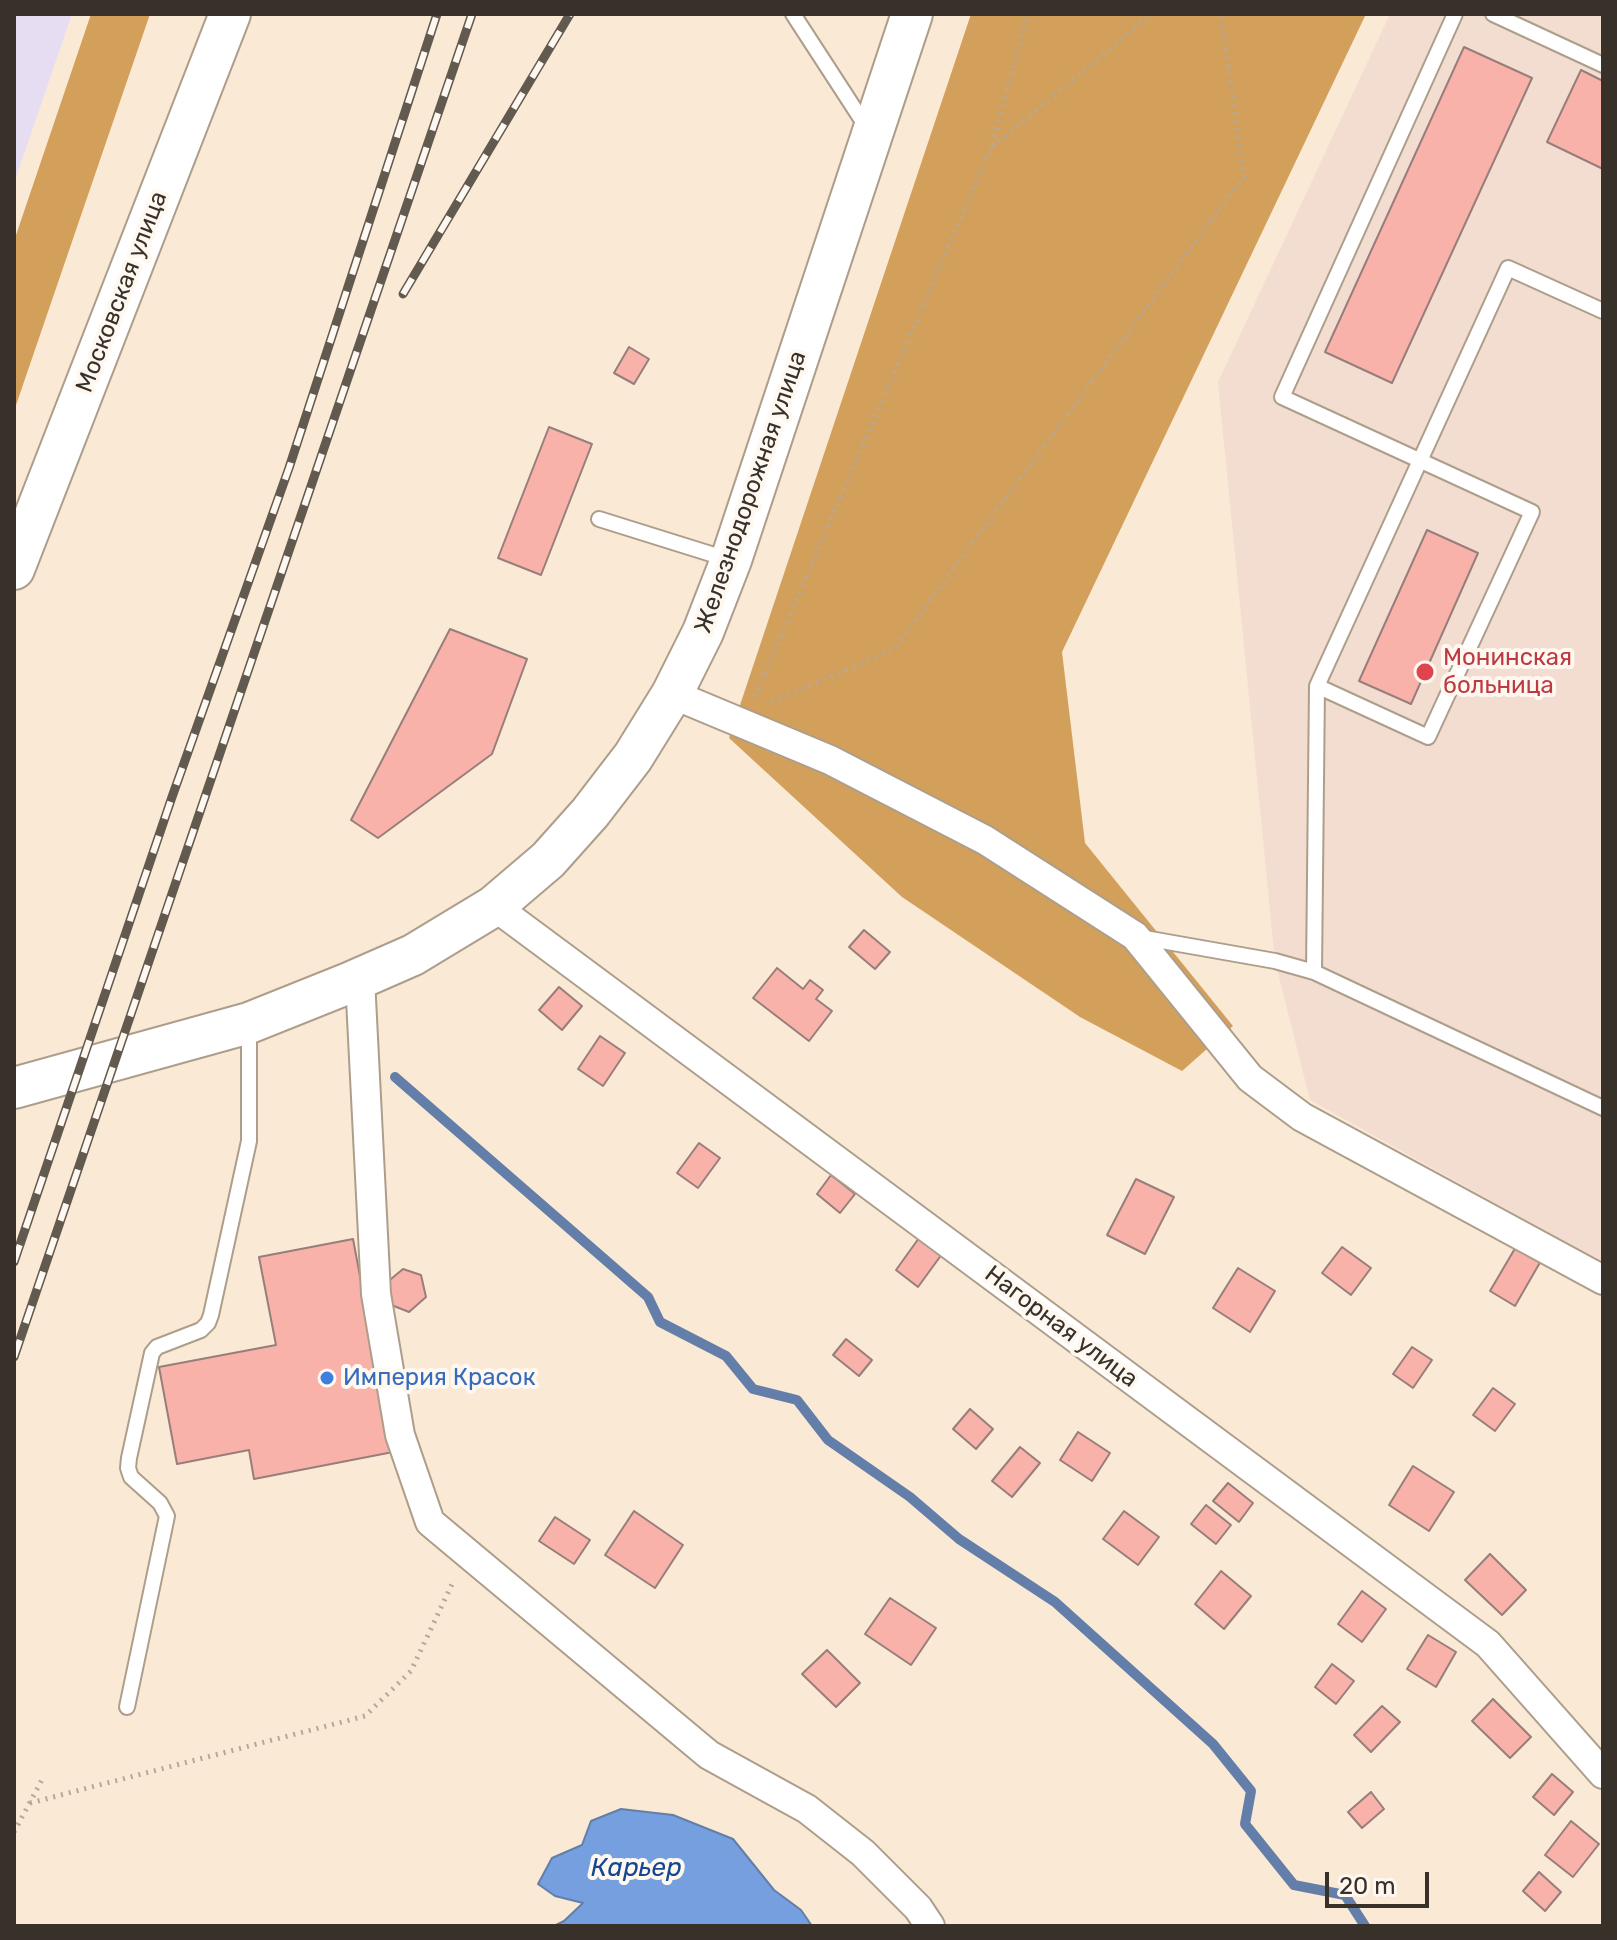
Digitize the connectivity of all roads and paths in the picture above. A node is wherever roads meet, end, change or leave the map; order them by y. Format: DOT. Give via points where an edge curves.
graph roads {
  1 [pos="230,14"];
  2 [pos="793,14"];
  3 [pos="912,14"];
  4 [pos="1028,14"];
  5 [pos="1152,14"];
  6 [pos="1221,14"];
  7 [pos="1455,14"];
  8 [pos="1493,14"];
  9 [pos="1603,65"];
  10 [pos="872,136"];
  11 [pos="991,148"];
  12 [pos="1603,311"];
  13 [pos="1420,463"];
  14 [pos="599,519"];
  15 [pos="731,560"];
  16 [pos="14,569"];
  17 [pos="1317,686"];
  18 [pos="672,694"];
  19 [pos="737,714"];
  20 [pos="494,906"];
  21 [pos="1135,936"];
  22 [pos="1314,972"];
  23 [pos="360,979"];
  24 [pos="249,1023"];
  25 [pos="14,1088"];
  26 [pos="1603,1108"];
  27 [pos="1603,1280"];
  28 [pos="467,1553"];
  29 [pos="127,1707"];
  30 [pos="1603,1774"];
  31 [pos="43,1778"];
  32 [pos="30,1803"];
  33 [pos="14,1832"];
  34 [pos="930,1926"];
  1 -- 16 [label="main road, Московская улица"];
  2 -- 10 [label="lane"];
  3 -- 10 [label="main road, Железнодорожная улица"];
  4 -- 11 [label="path"];
  5 -- 11 [label="path"];
  6 -- 19 [label="path" via="1244,176 894,649"];
  7 -- 13 [label="lane" via="1282,397"];
  8 -- 9 [label="lane"];
  10 -- 15 [label="main road, Железнодорожная улица"];
  11 -- 19 [label="path"];
  12 -- 13 [label="lane" via="1508,268"];
  13 -- 17 [label="lane"];
  13 -- 17 [label="lane" via="1532,512 1526,526 1428,737"];
  14 -- 15 [label="lane"];
  15 -- 18 [label="main road, Железнодорожная улица"];
  17 -- 22 [label="lane"];
  18 -- 19 [label="street"];
  18 -- 20 [label="main road, Железнодорожная улица" via="590,813 548,860"];
  19 -- 21 [label="street" via="985,840"];
  20 -- 23 [label="main road, Железнодорожная улица" via="413,955"];
  20 -- 30 [label="street, Нагорная улица" via="1488,1644"];
  21 -- 22 [label="lane"];
  21 -- 27 [label="street" via="1250,1078 1302,1117"];
  22 -- 26 [label="lane"];
  23 -- 24 [label="main road, Железнодорожная улица"];
  23 -- 28 [label="street" via="376,1294 400,1435 430,1522"];
  24 -- 25 [label="main road, Железнодорожная улица"];
  24 -- 29 [label="lane" via="249,1141 211,1315 201,1330 152,1353 129,1458 131,1477 167,1516"];
  28 -- 32 [label="path" via="411,1671 365,1716"];
  28 -- 34 [label="street" via="709,1755 807,1809 863,1853"];
  31 -- 32 [label="path"];
  32 -- 33 [label="path"];
}
